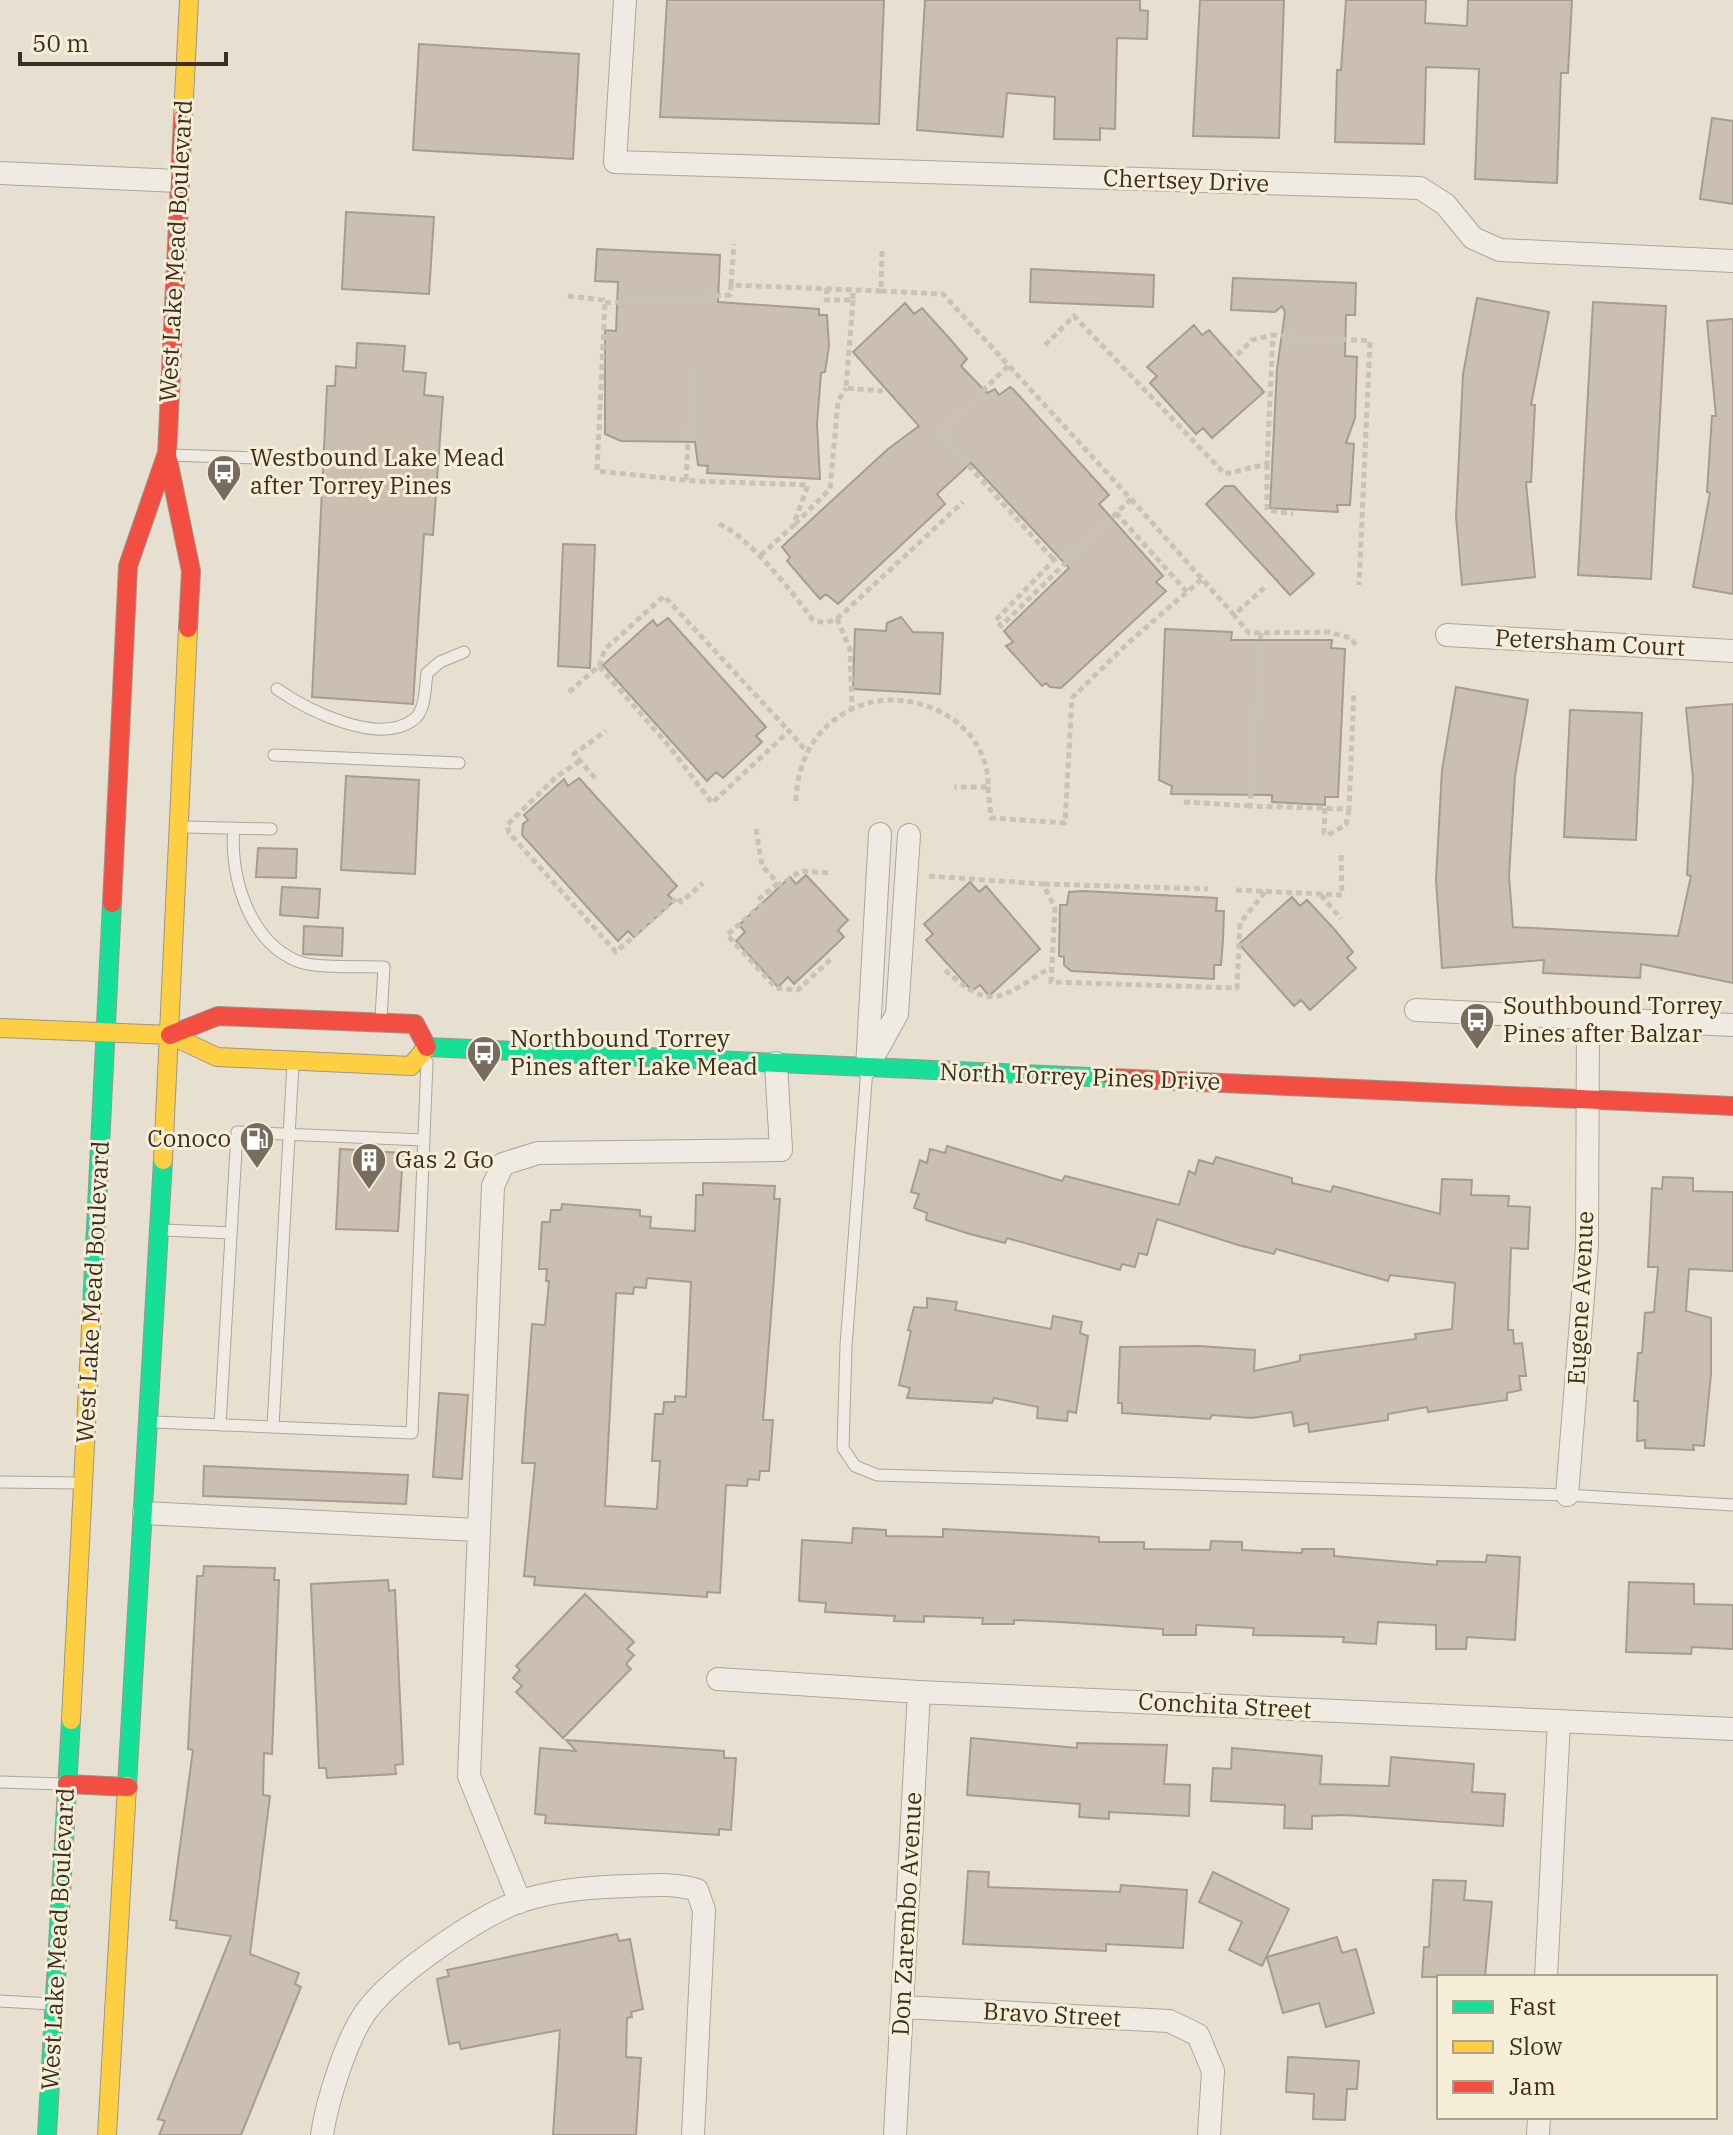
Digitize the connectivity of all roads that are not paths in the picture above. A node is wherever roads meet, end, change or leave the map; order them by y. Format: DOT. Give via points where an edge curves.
graph roads {
  1 [pos="189,0"];
  2 [pos="625,0"];
  3 [pos="0,173"];
  4 [pos="178,181"];
  5 [pos="1733,261"];
  6 [pos="167,455"];
  7 [pos="287,459"];
  8 [pos="1447,635"];
  9 [pos="1733,651"];
  10 [pos="464,652"];
  11 [pos="277,689"];
  12 [pos="274,755"];
  13 [pos="459,763"];
  14 [pos="180,826"];
  15 [pos="234,828"];
  16 [pos="271,829"];
  17 [pos="880,834"];
  18 [pos="909,835"];
  19 [pos="874,927"];
  20 [pos="903,928"];
  21 [pos="1416,1010"];
  22 [pos="1588,1018"];
  23 [pos="381,1023"];
  24 [pos="1733,1025"];
  25 [pos="0,1028"];
  26 [pos="105,1033"];
  27 [pos="170,1035"];
  28 [pos="427,1047"];
  29 [pos="293,1061"];
  30 [pos="776,1063"];
  31 [pos="867,1068"];
  32 [pos="1586,1100"];
  33 [pos="1733,1106"];
  34 [pos="289,1134"];
  35 [pos="423,1140"];
  36 [pos="159,1229"];
  37 [pos="231,1233"];
  38 [pos="149,1422"];
  39 [pos="220,1425"];
  40 [pos="273,1427"];
  41 [pos="0,1482"];
  42 [pos="84,1483"];
  43 [pos="1567,1495"];
  44 [pos="1733,1505"];
  45 [pos="144,1513"];
  46 [pos="477,1530"];
  47 [pos="718,1679"];
  48 [pos="919,1692"];
  49 [pos="1559,1721"];
  50 [pos="1733,1729"];
  51 [pos="0,1782"];
  52 [pos="67,1784"];
  53 [pos="128,1787"];
  54 [pos="520,1902"];
  55 [pos="1546,1975"];
  56 [pos="0,2001"];
  57 [pos="54,2004"];
  58 [pos="903,2007"];
  59 [pos="47,2135"];
  60 [pos="107,2135"];
  61 [pos="322,2135"];
  62 [pos="693,2135"];
  63 [pos="895,2135"];
  64 [pos="1209,2135"];
  1 -- 4 [label="main road, West Lake Mead Boulevard"];
  2 -- 5 [label="street, Chertsey Drive" via="615,162 1420,188 1445,204 1473,238 1500,250"];
  3 -- 4 [label="street"];
  4 -- 6 [label="main road, West Lake Mead Boulevard"];
  6 -- 7 [label="lane"];
  6 -- 14 [label="main road, West Lake Mead Boulevard" via="191,571"];
  6 -- 26 [label="main road, West Lake Mead Boulevard" via="128,566"];
  8 -- 9 [label="street, Petersham Court"];
  10 -- 11 [label="lane" via="427,673 421,710 414,720 391,728 351,725"];
  12 -- 13 [label="lane"];
  14 -- 15 [label="lane"];
  14 -- 27 [label="main road, West Lake Mead Boulevard"];
  15 -- 16 [label="lane"];
  15 -- 23 [label="lane" via="235,874 268,939 299,962 384,967"];
  17 -- 19 [label="street"];
  18 -- 20 [label="street"];
  19 -- 20 [label="lane"];
  19 -- 31 [label="street"];
  20 -- 31 [label="street" via="897,1014"];
  21 -- 22 [label="street"];
  22 -- 24 [label="street"];
  22 -- 32 [label="street, Eugene Avenue"];
  23 -- 27 [label="main road" via="218,1016"];
  23 -- 28 [label="main road" via="415,1024"];
  25 -- 26 [label="main road"];
  26 -- 27 [label="main road"];
  26 -- 42 [label="main road, West Lake Mead Boulevard"];
  27 -- 29 [label="main road" via="217,1057"];
  27 -- 36 [label="main road, West Lake Mead Boulevard"];
  28 -- 29 [label="main road" via="411,1066"];
  28 -- 30 [label="main road, North Torrey Pines Drive"];
  28 -- 35 [label="lane"];
  29 -- 34 [label="lane"];
  30 -- 31 [label="main road, North Torrey Pines Drive"];
  30 -- 46 [label="street" via="781,1150 538,1153 503,1164 493,1186"];
  31 -- 32 [label="main road, North Torrey Pines Drive"];
  31 -- 43 [label="lane" via="846,1346 843,1448 855,1466 877,1475"];
  32 -- 33 [label="main road, North Torrey Pines Drive"];
  32 -- 43 [label="street, Eugene Avenue" via="1587,1246"];
  34 -- 35 [label="lane"];
  34 -- 37 [label="lane" via="237,1132"];
  34 -- 40 [label="lane"];
  35 -- 40 [label="lane" via="412,1433"];
  36 -- 37 [label="lane"];
  36 -- 38 [label="main road, West Lake Mead Boulevard"];
  37 -- 39 [label="lane"];
  38 -- 39 [label="lane"];
  38 -- 45 [label="main road, West Lake Mead Boulevard"];
  39 -- 40 [label="lane"];
  41 -- 42 [label="lane"];
  42 -- 52 [label="main road, West Lake Mead Boulevard"];
  43 -- 44 [label="lane"];
  45 -- 46 [label="street"];
  45 -- 53 [label="main road, West Lake Mead Boulevard"];
  46 -- 54 [label="street" via="469,1776"];
  47 -- 48 [label="street, Conchita Street"];
  48 -- 49 [label="street, Conchita Street"];
  48 -- 58 [label="street, Don Zarembo Avenue"];
  49 -- 50 [label="street, Conchita Street"];
  49 -- 55 [label="street"];
  51 -- 52 [label="lane"];
  52 -- 53 [label="main road"];
  52 -- 57 [label="main road, West Lake Mead Boulevard"];
  53 -- 60 [label="main road, West Lake Mead Boulevard"];
  54 -- 61 [label="street" via="418,1962 368,2010 346,2054"];
  54 -- 62 [label="street" via="573,1888 678,1884 697,1890 704,1910"];
  56 -- 57 [label="lane"];
  57 -- 59 [label="main road, West Lake Mead Boulevard"];
  58 -- 63 [label="street, Don Zarembo Avenue"];
  58 -- 64 [label="street, Bravo Street" via="1169,2021 1198,2035 1213,2071"];
}
